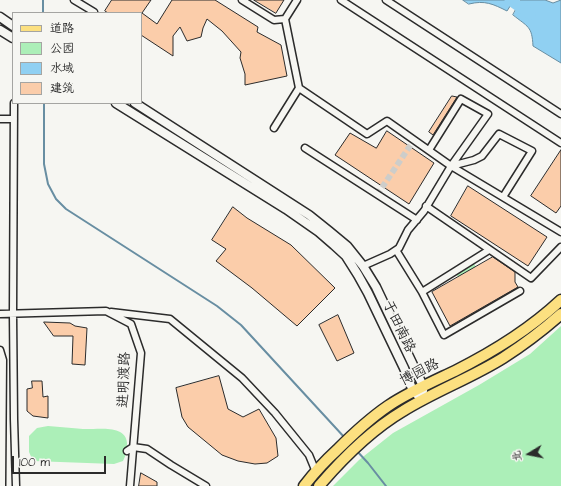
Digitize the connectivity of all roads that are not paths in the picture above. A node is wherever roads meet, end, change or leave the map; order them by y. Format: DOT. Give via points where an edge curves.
graph roads {
  1 [pos="74,0"];
  2 [pos="242,0"];
  3 [pos="297,0"];
  4 [pos="341,0"];
  5 [pos="386,0"];
  6 [pos="94,12"];
  7 [pos="0,17"];
  8 [pos="285,19"];
  9 [pos="12,25"];
  10 [pos="0,30"];
  11 [pos="12,37"];
  12 [pos="299,88"];
  13 [pos="14,104"];
  14 [pos="118,104"];
  15 [pos="136,104"];
  16 [pos="561,114"];
  17 [pos="0,119"];
  18 [pos="14,119"];
  19 [pos="274,128"];
  20 [pos="561,143"];
  21 [pos="305,148"];
  22 [pos="429,150"];
  23 [pos="451,166"];
  24 [pos="248,180"];
  25 [pos="503,197"];
  26 [pos="426,206"];
  27 [pos="417,220"];
  28 [pos="561,232"];
  29 [pos="561,247"];
  30 [pos="396,250"];
  31 [pos="489,250"];
  32 [pos="363,266"];
  33 [pos="520,291"];
  34 [pos="422,292"];
  35 [pos="561,300"];
  36 [pos="106,312"];
  37 [pos="0,314"];
  38 [pos="13,314"];
  39 [pos="561,314"];
  40 [pos="0,350"];
  41 [pos="424,386"];
  42 [pos="413,391"];
  43 [pos="423,400"];
  44 [pos="1,419"];
  45 [pos="14,419"];
  46 [pos="133,448"];
  47 [pos="127,451"];
  48 [pos="316,472"];
  49 [pos="2,486"];
  50 [pos="16,486"];
  51 [pos="130,486"];
  52 [pos="206,486"];
  53 [pos="304,486"];
  54 [pos="319,486"];
  1 -- 6 [label="street"];
  2 -- 8 [label="street" via="274,20"];
  3 -- 8 [label="street"];
  4 -- 20 [label="street"];
  5 -- 16 [label="street"];
  7 -- 9 [label="street"];
  8 -- 12 [label="street"];
  10 -- 11 [label="street"];
  12 -- 19 [label="street"];
  12 -- 22 [label="street" via="367,134 387,121"];
  13 -- 18 [label="street"];
  14 -- 24 [label="street, 于田南路"];
  15 -- 24 [label="street, 于田南路"];
  17 -- 18 [label="street"];
  18 -- 38 [label="street"];
  21 -- 27 [label="street"];
  22 -- 23 [label="street"];
  22 -- 23 [label="street" via="461,99 488,114"];
  23 -- 25 [label="street"];
  23 -- 25 [label="street" via="482,156 499,134 532,151"];
  23 -- 26 [label="street"];
  24 -- 32 [label="street, 于田南路" via="309,215 347,246"];
  24 -- 42 [label="street, 于田南路" via="319,232 346,256 368,293"];
  25 -- 28 [label="street"];
  26 -- 27 [label="street"];
  26 -- 31 [label="street"];
  27 -- 30 [label="street"];
  29 -- 31 [label="street" via="531,278"];
  30 -- 32 [label="street"];
  30 -- 34 [label="street"];
  31 -- 34 [label="street"];
  32 -- 41 [label="street, 于田南路" via="376,287"];
  33 -- 34 [label="street" via="444,335"];
  35 -- 41 [label="main road, 博园路" via="540,319 496,349"];
  36 -- 38 [label="street, 进明渡路"];
  36 -- 46 [label="street, 进明渡路" via="131,324 141,353"];
  36 -- 48 [label="street" via="170,320 248,384 309,455"];
  37 -- 38 [label="street, 进明渡路"];
  38 -- 45 [label="street"];
  39 -- 43 [label="main road, 博园路" via="502,358"];
  40 -- 44 [label="street" via="3,360"];
  41 -- 42 [label="main road, 博园路"];
  41 -- 43 [label="street, 于田南路"];
  42 -- 43 [label="street, 于田南路"];
  42 -- 48 [label="main road, 博园路" via="387,406 358,429"];
  43 -- 54 [label="main road, 博园路" via="402,411 367,438"];
  44 -- 45 [label="street"];
  44 -- 49 [label="street"];
  45 -- 50 [label="street"];
  46 -- 47 [label="street"];
  46 -- 51 [label="street, 进明渡路"];
  46 -- 52 [label="street" via="147,449"];
  48 -- 53 [label="main road, 博园路"];
}
